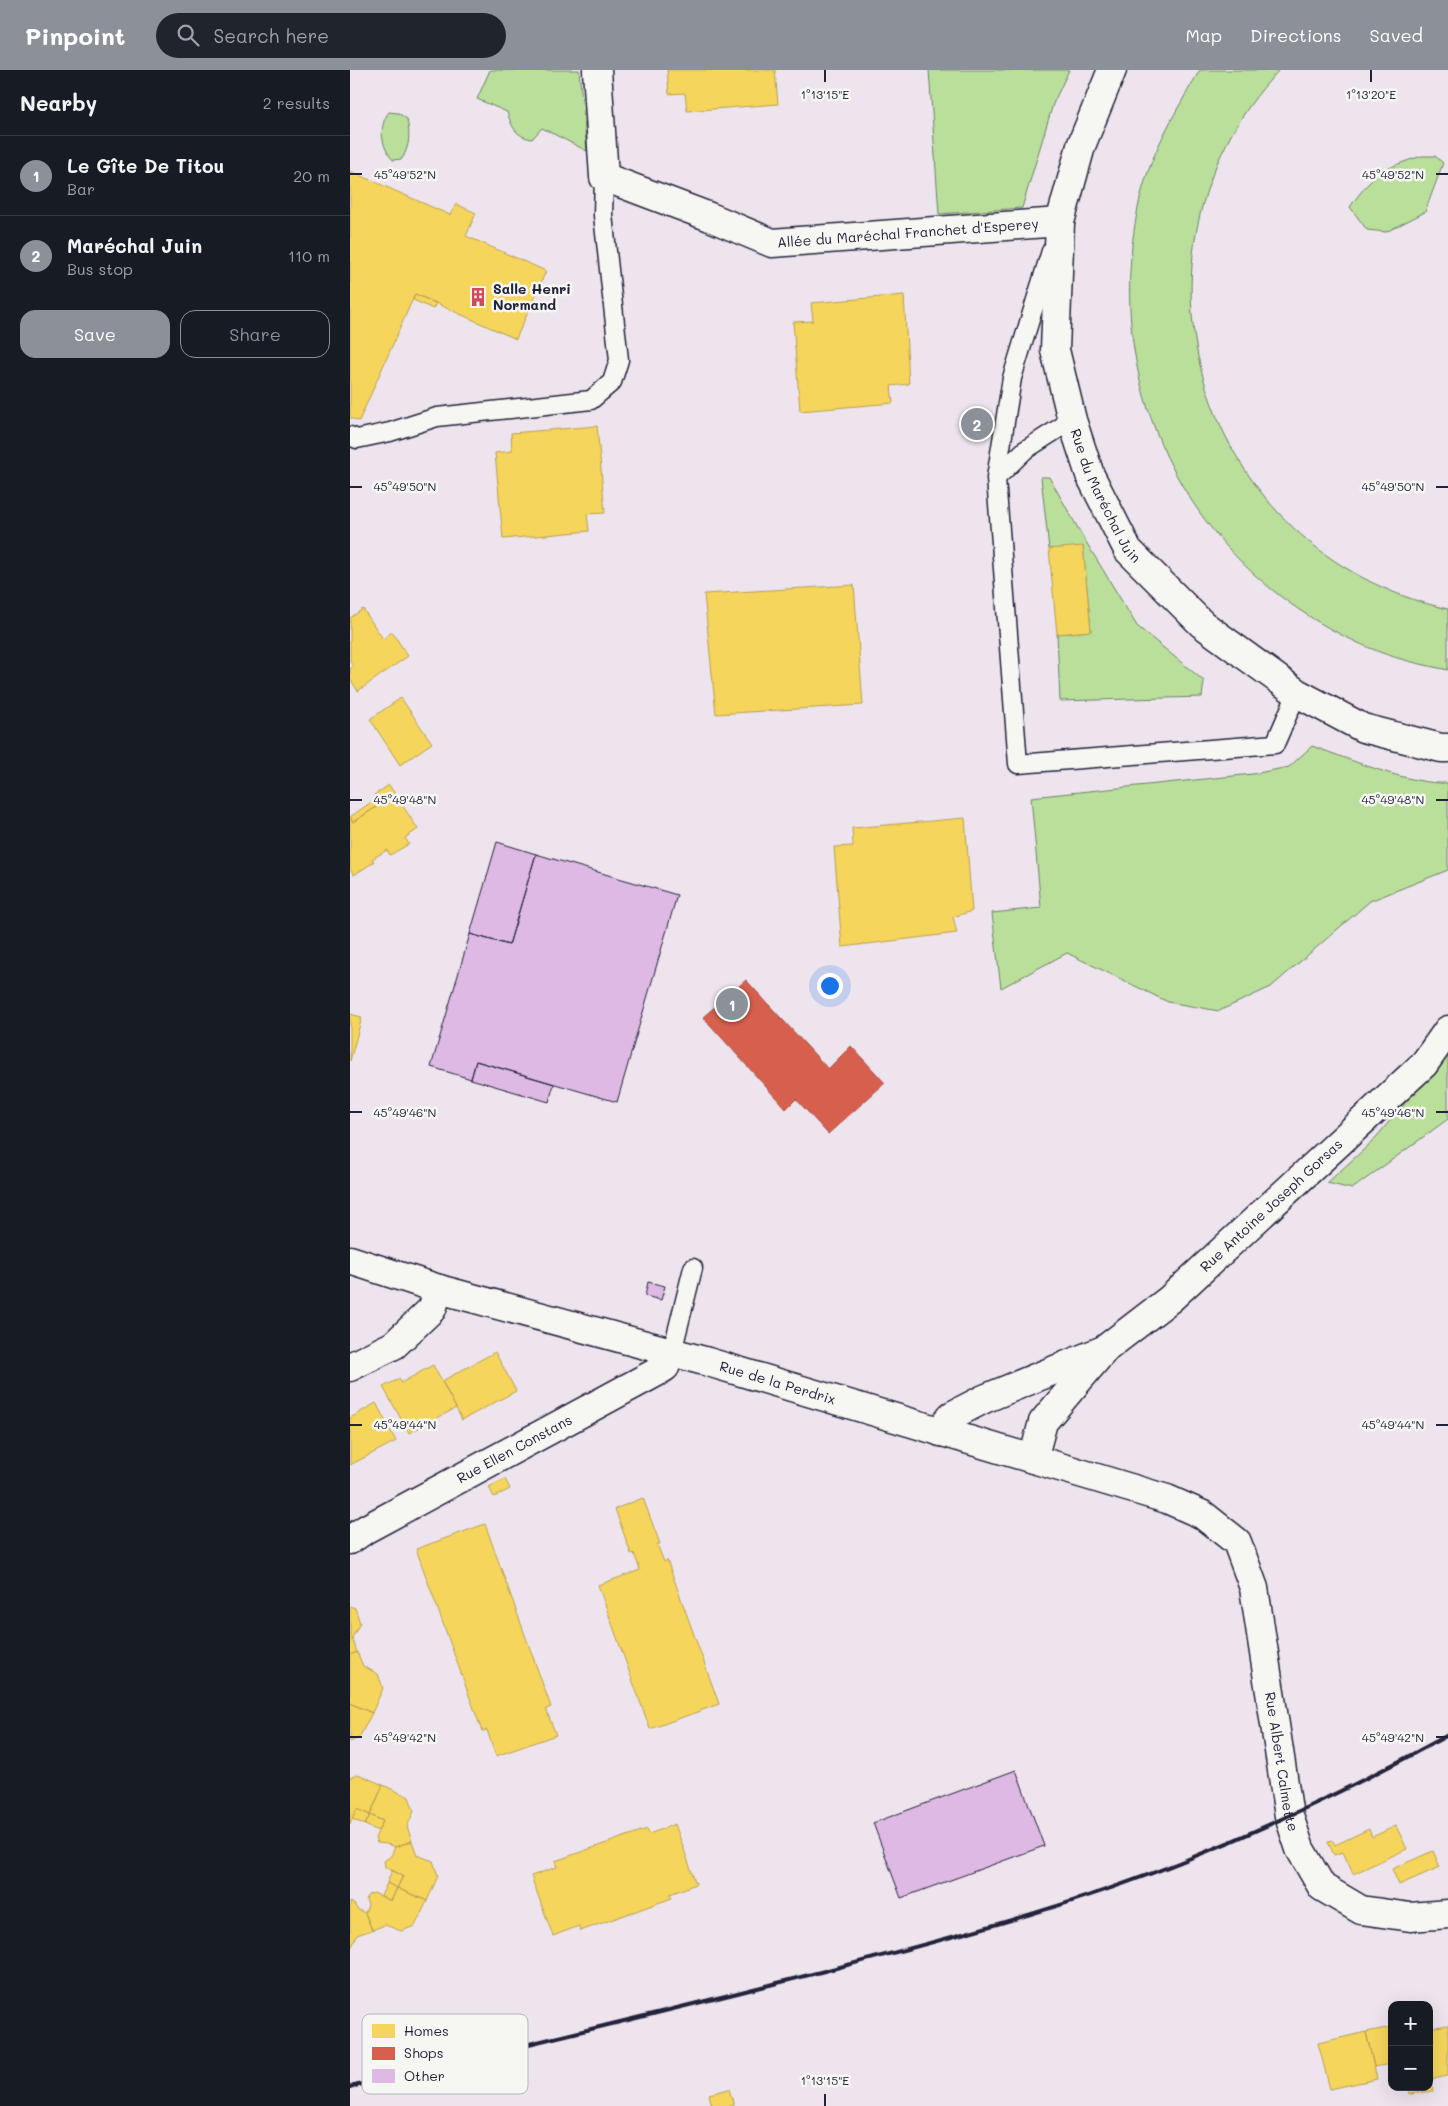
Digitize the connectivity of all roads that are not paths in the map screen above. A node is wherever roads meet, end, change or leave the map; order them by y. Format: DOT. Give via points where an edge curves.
graph roads {
  1 [pos="597,70"];
  2 [pos="1112,70"];
  3 [pos="604,177"];
  4 [pos="1060,222"];
  5 [pos="1072,420"];
  6 [pos="350,436"];
  7 [pos="996,478"];
  8 [pos="1297,693"];
  9 [pos="1448,748"];
  10 [pos="1448,1030"];
  11 [pos="350,1260"];
  12 [pos="693,1268"];
  13 [pos="439,1289"];
  14 [pos="1105,1349"];
  15 [pos="672,1352"];
  16 [pos="350,1367"];
  17 [pos="940,1432"];
  18 [pos="1033,1459"];
  19 [pos="1203,1515"];
  20 [pos="350,1540"];
  21 [pos="1448,1914"];
  1 -- 3 [label="street"];
  2 -- 4 [label="street, Rue du Maréchal Juin" via="1081,146"];
  3 -- 4 [label="street, Allée du Maréchal Franchet d'Esperey" via="772,243"];
  3 -- 6 [label="lane" via="602,215 619,360 612,382 591,400 436,417 357,439"];
  4 -- 5 [label="street, Rue du Maréchal Juin" via="1055,350"];
  4 -- 7 [label="lane" via="1012,378"];
  5 -- 7 [label="lane" via="1025,450"];
  5 -- 8 [label="street, Rue du Maréchal Juin" via="1090,476 1128,550 1202,624"];
  7 -- 8 [label="lane" via="1018,764 1275,744"];
  8 -- 9 [label="street, Rue du Maréchal Juin" via="1363,728"];
  10 -- 14 [label="street, Rue Antoine Joseph Gorsas" via="1424,1064 1170,1299"];
  11 -- 13 [label="street, Rue de la Perdrix"];
  12 -- 15 [label="lane"];
  13 -- 15 [label="street, Rue de la Perdrix"];
  13 -- 16 [label="street" via="432,1310 394,1345"];
  14 -- 17 [label="street, Rue Antoine Joseph Gorsas" via="951,1416"];
  14 -- 18 [label="street, Rue Antoine Joseph Gorsas" via="1043,1422"];
  15 -- 17 [label="street, Rue de la Perdrix"];
  15 -- 20 [label="street, Rue Ellen Constans" via="666,1367"];
  17 -- 18 [label="street, Rue de la Perdrix"];
  18 -- 19 [label="street, Rue de la Perdrix" via="1168,1499"];
  19 -- 21 [label="street, Rue Albert Calmette" via="1237,1542 1254,1588 1289,1816 1300,1849 1322,1887 1361,1910 1410,1917"];
}
